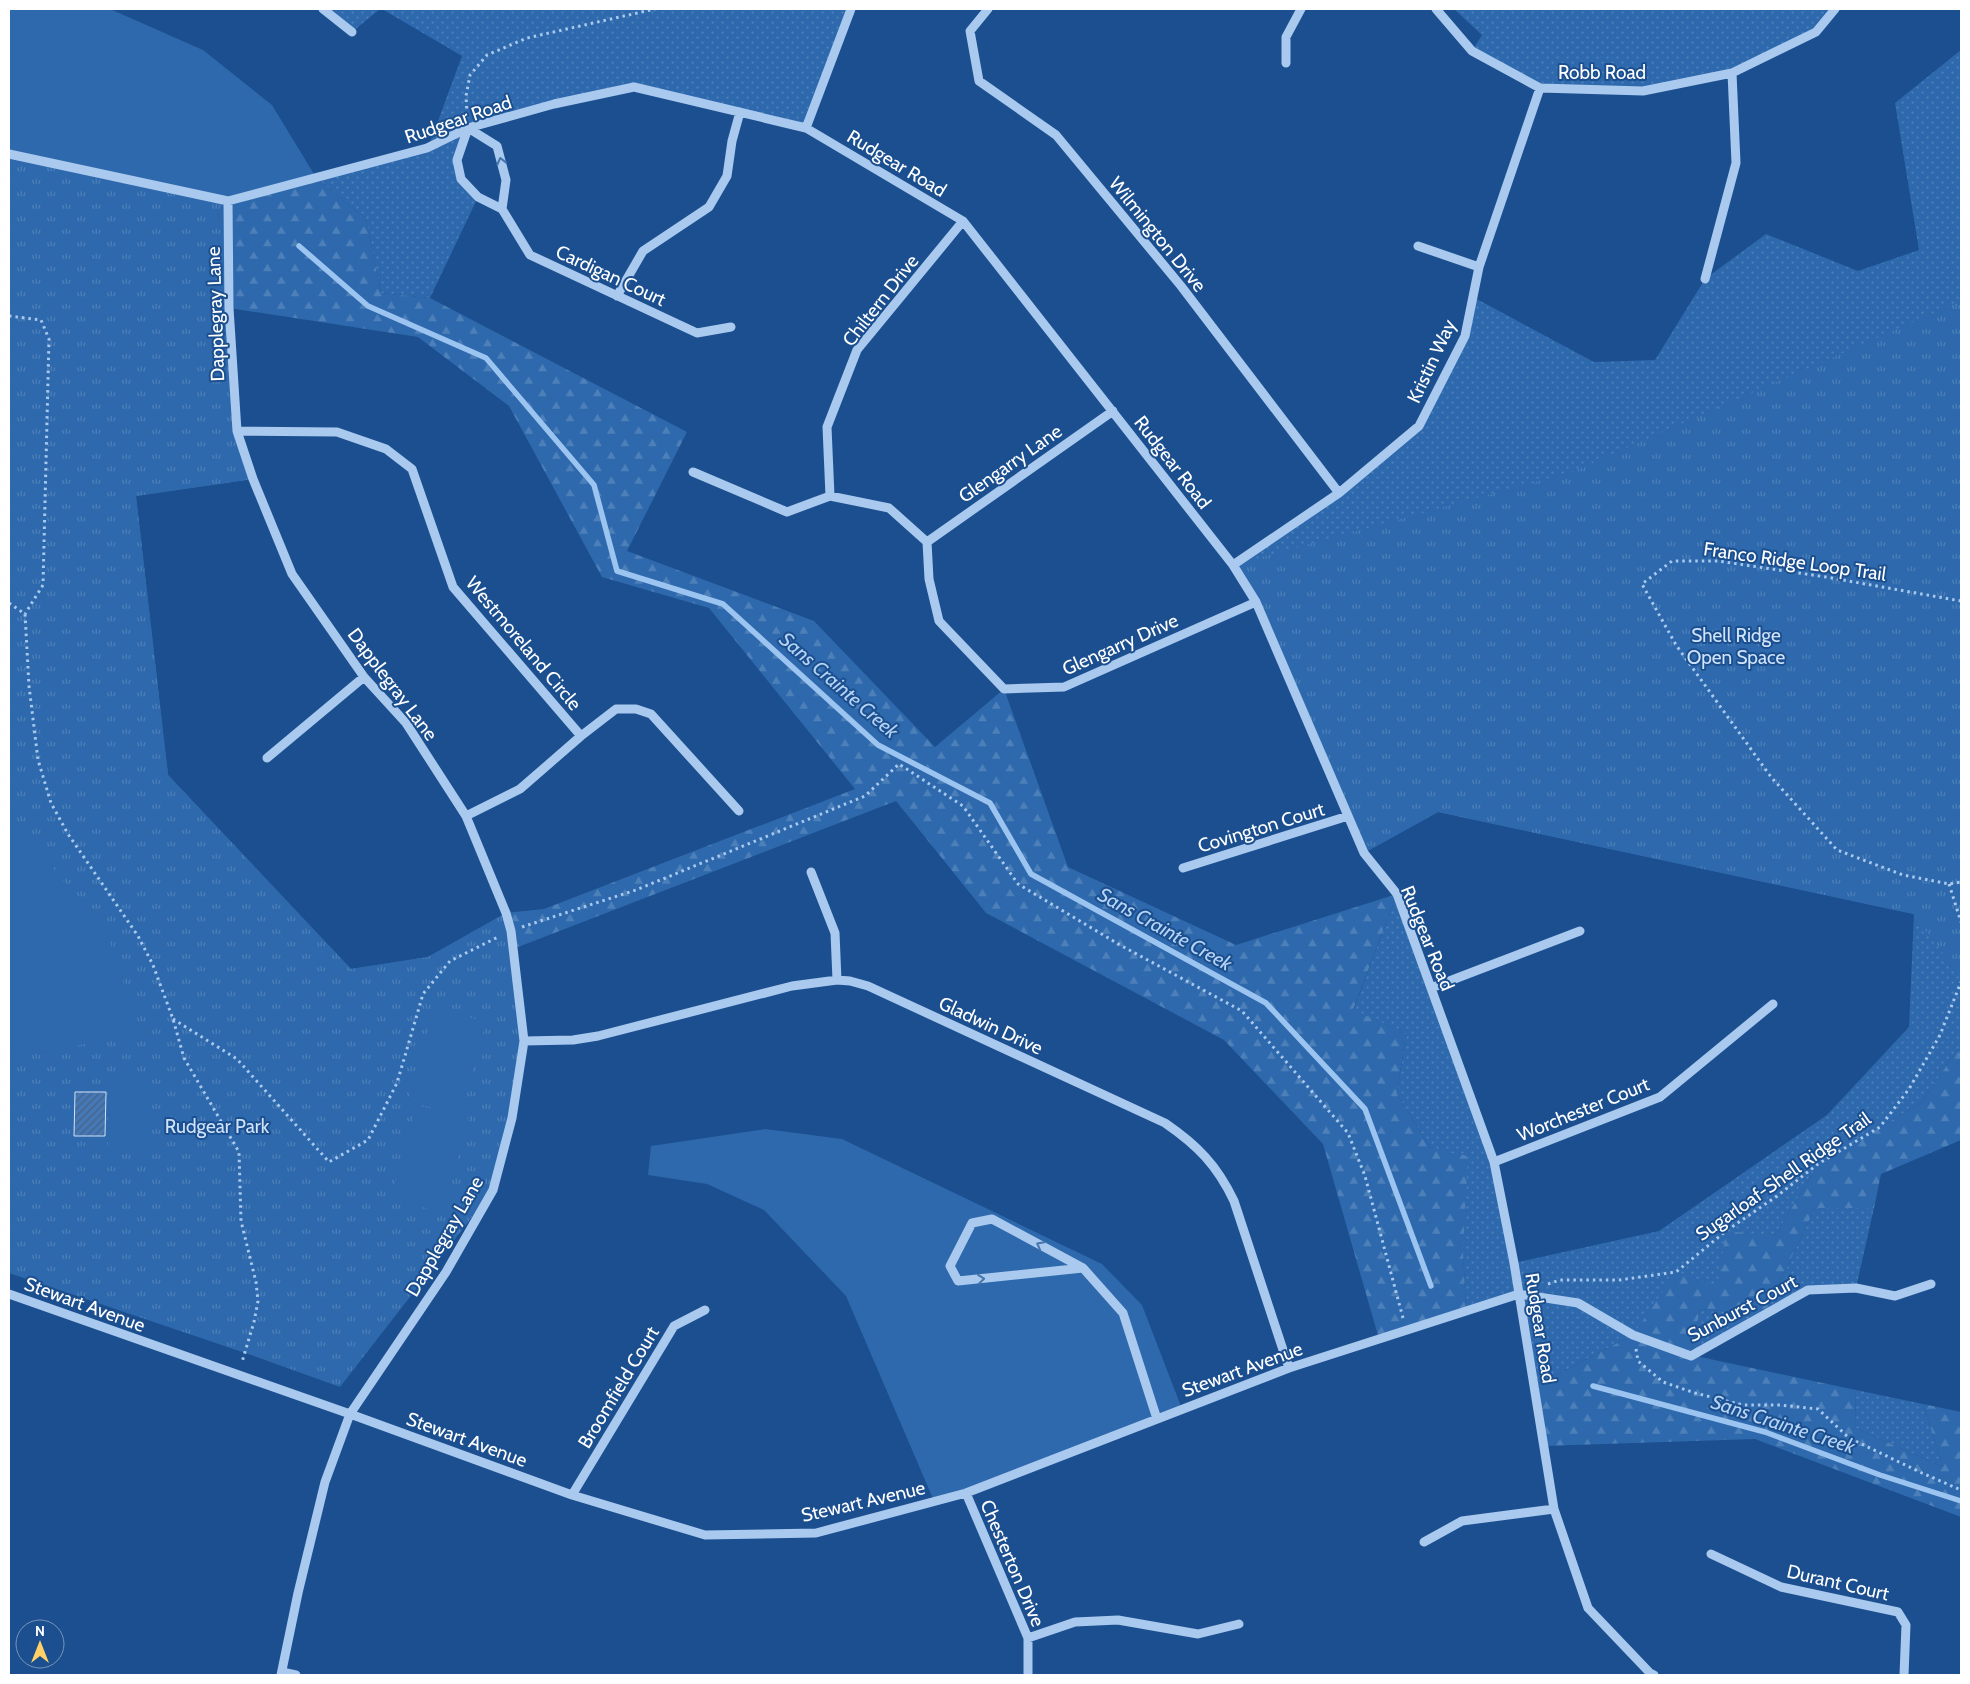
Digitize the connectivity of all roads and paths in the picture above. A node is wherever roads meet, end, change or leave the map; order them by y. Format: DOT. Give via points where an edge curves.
graph roads {
  1 [pos="323,9"];
  2 [pos="655,9"];
  3 [pos="852,9"];
  4 [pos="988,9"];
  5 [pos="1301,9"];
  6 [pos="1436,9"];
  7 [pos="1836,9"];
  8 [pos="352,32"];
  9 [pos="1286,63"];
  10 [pos="1732,73"];
  11 [pos="1540,88"];
  12 [pos="740,112"];
  13 [pos="468,128"];
  14 [pos="806,128"];
  15 [pos="9,154"];
  16 [pos="228,201"];
  17 [pos="502,209"];
  18 [pos="963,221"];
  19 [pos="1418,246"];
  20 [pos="1479,267"];
  21 [pos="1705,279"];
  22 [pos="617,296"];
  23 [pos="9,316"];
  24 [pos="731,327"];
  25 [pos="1112,411"];
  26 [pos="236,431"];
  27 [pos="693,472"];
  28 [pos="1339,493"];
  29 [pos="830,496"];
  30 [pos="927,542"];
  31 [pos="1233,565"];
  32 [pos="1961,601"];
  33 [pos="1256,602"];
  34 [pos="9,603"];
  35 [pos="25,614"];
  36 [pos="364,677"];
  37 [pos="581,736"];
  38 [pos="267,758"];
  39 [pos="739,811"];
  40 [pos="466,816"];
  41 [pos="1348,816"];
  42 [pos="1183,868"];
  43 [pos="811,872"];
  44 [pos="1961,882"];
  45 [pos="1949,884"];
  46 [pos="1961,922"];
  47 [pos="1580,931"];
  48 [pos="837,980"];
  49 [pos="1961,982"];
  50 [pos="1431,988"];
  51 [pos="1773,1004"];
  52 [pos="524,1041"];
  53 [pos="1494,1162"];
  54 [pos="1083,1268"];
  55 [pos="1931,1284"];
  56 [pos="1543,1286"];
  57 [pos="9,1294"];
  58 [pos="1519,1294"];
  59 [pos="705,1310"];
  60 [pos="1633,1335"];
  61 [pos="1289,1368"];
  62 [pos="238,1375"];
  63 [pos="350,1414"];
  64 [pos="1157,1419"];
  65 [pos="1961,1490"];
  66 [pos="966,1493"];
  67 [pos="572,1495"];
  68 [pos="1554,1509"];
  69 [pos="1424,1542"];
  70 [pos="1711,1554"];
  71 [pos="1239,1624"];
  72 [pos="1028,1638"];
  73 [pos="282,1674"];
  74 [pos="296,1675"];
  75 [pos="1028,1675"];
  76 [pos="1651,1675"];
  77 [pos="1904,1675"];
  1 -- 8 [label="street"];
  2 -- 13 [label="path" via="527,38 487,55 470,75 466,96"];
  3 -- 14 [label="street"];
  4 -- 28 [label="street, Wilmington Drive" via="970,31 979,81 1056,135 1181,286"];
  5 -- 9 [label="street" via="1286,37"];
  6 -- 11 [label="street, Robb Road" via="1472,51"];
  7 -- 10 [label="street, Robb Road" via="1816,32"];
  10 -- 11 [label="street, Robb Road" via="1643,91"];
  10 -- 21 [label="street" via="1736,162"];
  11 -- 20 [label="street, Kristin Way"];
  12 -- 13 [label="street, Rudgear Road" via="634,87 554,104"];
  12 -- 14 [label="street, Rudgear Road"];
  12 -- 22 [label="street" via="727,176 709,208 643,252"];
  13 -- 16 [label="street, Rudgear Road" via="428,148"];
  17 -- 13 [label="street, one-way" via="506,180 497,146"];
  13 -- 17 [label="street" via="457,160 461,179 478,197"];
  14 -- 18 [label="street, Rudgear Road"];
  15 -- 16 [label="street, Rudgear Road"];
  16 -- 26 [label="street, Dapplegray Lane" via="229,308"];
  17 -- 22 [label="street, Cardigan Court" via="530,255"];
  18 -- 25 [label="street, Rudgear Road"];
  18 -- 29 [label="street, Chiltern Drive" via="857,350 827,427"];
  19 -- 20 [label="street"];
  20 -- 28 [label="street, Kristin Way" via="1465,336 1419,426"];
  22 -- 24 [label="street, Cardigan Court" via="697,333"];
  23 -- 35 [label="path" via="42,320 49,339 43,585"];
  25 -- 30 [label="street, Glengarry Lane"];
  25 -- 31 [label="street, Rudgear Road"];
  26 -- 36 [label="street, Dapplegray Lane" via="292,574"];
  26 -- 37 [label="street, Westmoreland Circle" via="337,432 386,449 412,469 453,587"];
  27 -- 29 [label="street" via="787,512"];
  28 -- 31 [label="street, Kristin Way"];
  29 -- 30 [label="street" via="889,508"];
  30 -- 33 [label="street, Glengarry Drive" via="929,579 939,621 1004,689 1064,687"];
  31 -- 33 [label="street, Rudgear Road"];
  32 -- 45 [label="path, Franco Ridge Loop Trail" via="1718,561 1672,561 1642,584 1676,645 1771,777 1837,850 1902,874"];
  33 -- 41 [label="street, Rudgear Road"];
  34 -- 35 [label="path"];
  35 -- 62 [label="path" via="38,760 52,803 68,834 138,936 153,965 184,1058 239,1152 241,1221 258,1301"];
  36 -- 38 [label="street"];
  36 -- 40 [label="street, Dapplegray Lane" via="406,722"];
  37 -- 39 [label="street" via="616,709 636,709 651,714"];
  37 -- 40 [label="street, Westmoreland Circle" via="520,790"];
  40 -- 52 [label="street, Dapplegray Lane" via="511,931"];
  41 -- 42 [label="street, Covington Court"];
  41 -- 50 [label="street, Rudgear Road" via="1364,852 1398,894"];
  43 -- 48 [label="street" via="835,933"];
  44 -- 45 [label="path, Franco Ridge Loop Trail"];
  45 -- 46 [label="path"];
  47 -- 50 [label="street"];
  48 -- 52 [label="street, Gladwin Drive" via="792,986 598,1036"];
  48 -- 61 [label="street, Gladwin Drive" via="868,986 1165,1123 1185,1137 1225,1181"];
  49 -- 56 [label="path, Sugarloaf-Shell Ridge Trail" via="1940,1035 1909,1089 1880,1127 1818,1164 1676,1272 1619,1280 1560,1280"];
  50 -- 53 [label="street, Rudgear Road"];
  51 -- 53 [label="street, Worchester Court" via="1660,1097"];
  52 -- 63 [label="street, Dapplegray Lane" via="512,1118 492,1190 446,1272"];
  53 -- 58 [label="street, Rudgear Road"];
  54 -- 54 [label="street, one-way" via="992,1219 972,1223 950,1266 958,1281"];
  54 -- 64 [label="street" via="1123,1313"];
  55 -- 60 [label="street, Sunburst Court" via="1895,1296 1856,1288 1808,1290 1691,1356"];
  57 -- 62 [label="street, Stewart Avenue"];
  58 -- 60 [label="street, Sunburst Court" via="1578,1303"];
  58 -- 61 [label="street, Stewart Avenue"];
  58 -- 68 [label="street, Rudgear Road"];
  59 -- 67 [label="street, Broomfield Court" via="674,1326"];
  60 -- 65 [label="path" via="1638,1361 1663,1382 1743,1405 1818,1410 1850,1438"];
  61 -- 64 [label="street, Stewart Avenue"];
  62 -- 63 [label="street, Stewart Avenue"];
  63 -- 67 [label="street, Stewart Avenue"];
  63 -- 73 [label="street, Dapplegray Lane" via="325,1482"];
  64 -- 66 [label="street, Stewart Avenue"];
  66 -- 67 [label="street, Stewart Avenue" via="816,1532 705,1535"];
  66 -- 72 [label="street, Chesterton Drive"];
  68 -- 69 [label="street" via="1462,1521"];
  68 -- 76 [label="street, Rudgear Road" via="1588,1608"];
  70 -- 77 [label="street, Durant Court" via="1781,1587 1898,1612 1906,1625"];
  71 -- 72 [label="street" via="1198,1634 1118,1620 1075,1622"];
  72 -- 75 [label="street, Chesterton Drive"];
  73 -- 74 [label="street"];
}
